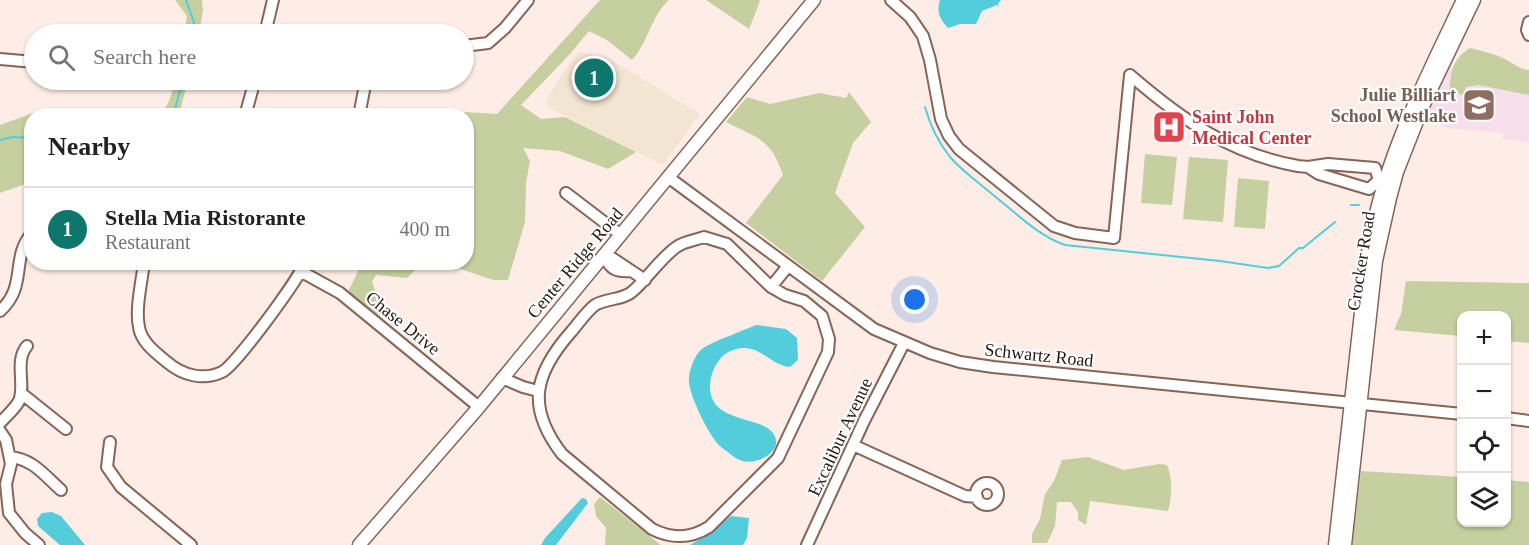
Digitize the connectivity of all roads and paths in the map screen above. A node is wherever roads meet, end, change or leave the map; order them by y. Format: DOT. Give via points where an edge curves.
graph roads {
  1 [pos="273,0"];
  2 [pos="528,0"];
  3 [pos="814,0"];
  4 [pos="891,0"];
  5 [pos="1463,0"];
  6 [pos="1474,0"];
  7 [pos="1529,22"];
  8 [pos="268,24"];
  9 [pos="1529,35"];
  10 [pos="474,45"];
  11 [pos="0,59"];
  12 [pos="24,61"];
  13 [pos="252,90"];
  14 [pos="364,90"];
  15 [pos="247,108"];
  16 [pos="361,108"];
  17 [pos="1308,167"];
  18 [pos="668,177"];
  19 [pos="1386,182"];
  20 [pos="566,193"];
  21 [pos="621,235"];
  22 [pos="24,246"];
  23 [pos="604,256"];
  24 [pos="788,266"];
  25 [pos="143,270"];
  26 [pos="302,270"];
  27 [pos="308,270"];
  28 [pos="645,280"];
  29 [pos="771,287"];
  30 [pos="0,311"];
  31 [pos="904,343"];
  32 [pos="27,346"];
  33 [pos="502,378"];
  34 [pos="538,391"];
  35 [pos="21,393"];
  36 [pos="1356,404"];
  37 [pos="479,406"];
  38 [pos="1457,414"];
  39 [pos="1511,418"];
  40 [pos="1529,420"];
  41 [pos="0,423"];
  42 [pos="66,429"];
  43 [pos="0,431"];
  44 [pos="110,442"];
  45 [pos="853,445"];
  46 [pos="10,457"];
  47 [pos="61,490"];
  48 [pos="977,497"];
  49 [pos="4,514"];
  50 [pos="39,545"];
  51 [pos="191,545"];
  52 [pos="359,545"];
  53 [pos="807,545"];
  54 [pos="1335,545"];
  55 [pos="1345,545"];
  1 -- 8 [label="street"];
  2 -- 10 [label="street" via="488,43"];
  3 -- 18 [label="main road, Center Ridge Road"];
  4 -- 17 [label="street" via="914,22 925,43 939,113 952,141 1041,217 1061,229 1114,238 1130,75 1173,112 1211,135 1258,155"];
  5 -- 19 [label="main road, Crocker Road" via="1392,154"];
  6 -- 19 [label="main road, Crocker Road"];
  7 -- 9 [label="street"];
  11 -- 12 [label="street"];
  13 -- 15 [label="street"];
  14 -- 16 [label="street"];
  17 -- 19 [label="street" via="1369,189"];
  17 -- 19 [label="street" via="1370,167"];
  18 -- 21 [label="main road, Center Ridge Road"];
  18 -- 24 [label="street, Schwartz Road"];
  19 -- 36 [label="main road, Crocker Road" via="1368,251"];
  19 -- 36 [label="main road, Crocker Road" via="1390,198 1376,261"];
  20 -- 21 [label="street"];
  21 -- 23 [label="main road, Center Ridge Road"];
  22 -- 30 [label="street" via="13,297"];
  23 -- 28 [label="street"];
  23 -- 33 [label="main road, Center Ridge Road"];
  24 -- 29 [label="street"];
  24 -- 31 [label="street, Schwartz Road" via="874,329"];
  25 -- 26 [label="street" via="139,327 144,339 175,369 188,375 209,376 224,371 272,314"];
  27 -- 37 [label="street, Chase Drive"];
  28 -- 29 [label="street" via="677,246 704,237 727,244"];
  28 -- 34 [label="street" via="631,294 593,307 554,351"];
  29 -- 34 [label="street" via="804,301 822,315 829,339 828,352 778,458 709,527 697,534 680,537 652,529 561,453 543,423"];
  31 -- 36 [label="street, Schwartz Road" via="984,366"];
  31 -- 45 [label="street, Excalibur Avenue"];
  32 -- 35 [label="street" via="22,358"];
  33 -- 34 [label="street"];
  33 -- 37 [label="main road, Center Ridge Road"];
  35 -- 41 [label="street" via="18,403"];
  35 -- 42 [label="street"];
  36 -- 38 [label="street, Schwartz Road"];
  36 -- 54 [label="main road, Crocker Road"];
  36 -- 55 [label="main road, Crocker Road"];
  37 -- 52 [label="main road, Center Ridge Road"];
  39 -- 40 [label="street"];
  43 -- 46 [label="street"];
  44 -- 51 [label="street" via="106,467 121,488"];
  45 -- 48 [label="street" via="965,496"];
  45 -- 53 [label="street, Excalibur Avenue"];
  46 -- 47 [label="street" via="30,462"];
  46 -- 49 [label="street"];
  49 -- 50 [label="street"];
}
